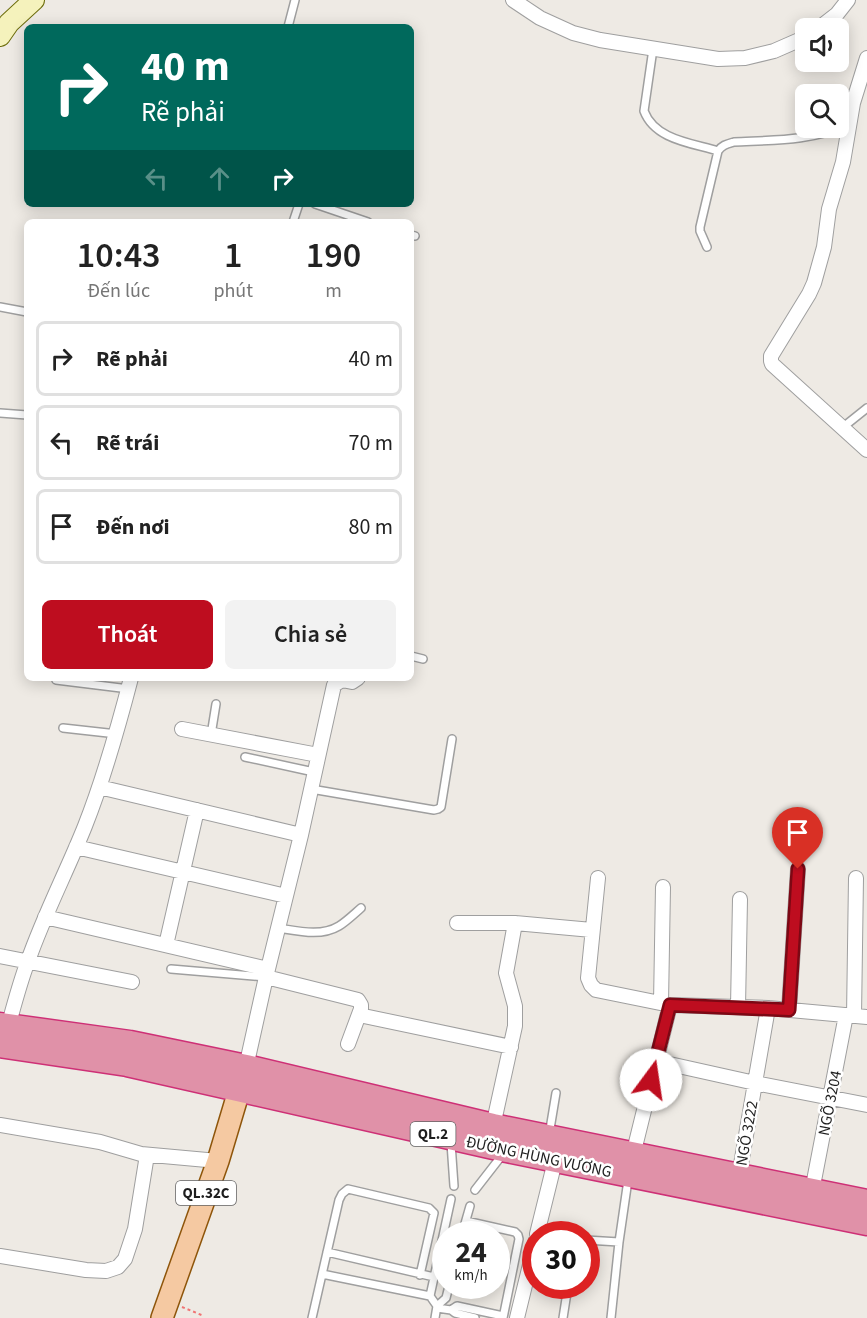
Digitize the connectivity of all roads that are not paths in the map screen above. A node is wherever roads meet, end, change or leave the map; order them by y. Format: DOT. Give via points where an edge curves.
graph roads {
  1 [pos="34,0"];
  2 [pos="295,0"];
  3 [pos="513,0"];
  4 [pos="848,0"];
  5 [pos="832,18"];
  6 [pos="289,24"];
  7 [pos="1,32"];
  8 [pos="795,42"];
  9 [pos="653,49"];
  10 [pos="867,58"];
  11 [pos="850,124"];
  12 [pos="718,151"];
  13 [pos="324,207"];
  14 [pos="359,219"];
  15 [pos="707,247"];
  16 [pos="0,307"];
  17 [pos="24,311"];
  18 [pos="867,408"];
  19 [pos="0,413"];
  20 [pos="24,415"];
  21 [pos="842,428"];
  22 [pos="867,450"];
  23 [pos="414,657"];
  24 [pos="423,659"];
  25 [pos="82,681"];
  26 [pos="340,681"];
  27 [pos="130,683"];
  28 [pos="216,704"];
  29 [pos="63,728"];
  30 [pos="182,729"];
  31 [pos="117,734"];
  32 [pos="211,735"];
  33 [pos="452,739"];
  34 [pos="318,755"];
  35 [pos="245,757"];
  36 [pos="314,772"];
  37 [pos="99,787"];
  38 [pos="311,789"];
  39 [pos="197,810"];
  40 [pos="301,835"];
  41 [pos="76,847"];
  42 [pos="798,869"];
  43 [pos="182,873"];
  44 [pos="598,878"];
  45 [pos="856,878"];
  46 [pos="663,887"];
  47 [pos="286,896"];
  48 [pos="740,899"];
  49 [pos="361,908"];
  50 [pos="45,916"];
  51 [pos="457,923"];
  52 [pos="515,923"];
  53 [pos="278,928"];
  54 [pos="592,930"];
  55 [pos="166,945"];
  56 [pos="0,956"];
  57 [pos="27,962"];
  58 [pos="171,969"];
  59 [pos="267,973"];
  60 [pos="132,982"];
  61 [pos="666,1004"];
  62 [pos="738,1007"];
  63 [pos="768,1008"];
  64 [pos="789,1010"];
  65 [pos="359,1015"];
  66 [pos="856,1016"];
  67 [pos="3,1032"];
  68 [pos="348,1044"];
  69 [pos="511,1047"];
  70 [pos="656,1061"];
  71 [pos="243,1078"];
  72 [pos="754,1083"];
  73 [pos="556,1093"];
  74 [pos="830,1098"];
  75 [pos="867,1106"];
  76 [pos="0,1125"];
  77 [pos="493,1126"];
  78 [pos="451,1138"];
  79 [pos="555,1145"];
  80 [pos="507,1150"];
  81 [pos="147,1155"];
  82 [pos="218,1161"];
  83 [pos="631,1165"];
  84 [pos="739,1176"];
  85 [pos="454,1186"];
  86 [pos="475,1190"];
  87 [pos="812,1191"];
  88 [pos="451,1199"];
  89 [pos="867,1202"];
  90 [pos="470,1206"];
  91 [pos="446,1221"];
  92 [pos="466,1221"];
  93 [pos="540,1221"];
  94 [pos="867,1222"];
  95 [pos="510,1231"];
  96 [pos="600,1241"];
  97 [pos="619,1242"];
  98 [pos="327,1252"];
  99 [pos="0,1256"];
  100 [pos="322,1274"];
  101 [pos="420,1275"];
  102 [pos="432,1277"];
  103 [pos="522,1278"];
  104 [pos="432,1286"];
  105 [pos="430,1296"];
  106 [pos="445,1299"];
  107 [pos="566,1299"];
  108 [pos="437,1307"];
  109 [pos="165,1310"];
  110 [pos="451,1310"];
  111 [pos="508,1317"];
  112 [pos="312,1318"];
  113 [pos="435,1318"];
  114 [pos="475,1318"];
  115 [pos="563,1318"];
  116 [pos="611,1318"];
  1 -- 7 [label="street"];
  2 -- 6 [label="lane"];
  3 -- 9 [label="street" via="573,33"];
  4 -- 5 [label="street"];
  8 -- 9 [label="street" via="745,58 718,59"];
  9 -- 12 [label="lane" via="646,118 667,136"];
  10 -- 11 [label="street"];
  11 -- 12 [label="lane" via="813,136 727,144"];
  11 -- 21 [label="street" via="814,283 771,356 772,364"];
  12 -- 15 [label="lane" via="700,227"];
  13 -- 14 [label="lane"];
  16 -- 17 [label="lane"];
  18 -- 21 [label="lane"];
  19 -- 20 [label="lane"];
  21 -- 22 [label="street"];
  23 -- 24 [label="lane"];
  25 -- 27 [label="lane"];
  26 -- 34 [label="street" via="334,685"];
  27 -- 31 [label="street"];
  28 -- 32 [label="lane"];
  29 -- 31 [label="lane"];
  30 -- 32 [label="street"];
  31 -- 37 [label="street"];
  32 -- 34 [label="street"];
  33 -- 38 [label="lane" via="438,809"];
  34 -- 36 [label="street"];
  35 -- 36 [label="lane"];
  36 -- 38 [label="street"];
  37 -- 39 [label="street"];
  37 -- 41 [label="street"];
  38 -- 40 [label="street"];
  39 -- 40 [label="street"];
  39 -- 43 [label="street"];
  40 -- 47 [label="street"];
  41 -- 43 [label="street"];
  41 -- 50 [label="street"];
  42 -- 64 [label="street"];
  43 -- 47 [label="street"];
  43 -- 55 [label="street"];
  44 -- 54 [label="street"];
  45 -- 66 [label="street, NGÕ 3204"];
  46 -- 61 [label="street"];
  47 -- 53 [label="street"];
  48 -- 62 [label="street"];
  49 -- 53 [label="lane" via="338,927 326,931"];
  50 -- 55 [label="street"];
  50 -- 57 [label="street"];
  51 -- 52 [label="street"];
  52 -- 54 [label="street"];
  52 -- 69 [label="street" via="506,973 516,1012"];
  53 -- 59 [label="street"];
  54 -- 61 [label="street" via="588,978 591,985 596,990"];
  55 -- 59 [label="street"];
  56 -- 57 [label="street"];
  57 -- 60 [label="street"];
  57 -- 67 [label="street"];
  58 -- 59 [label="lane"];
  59 -- 65 [label="street" via="358,999"];
  59 -- 71 [label="street"];
  61 -- 62 [label="street"];
  61 -- 70 [label="street"];
  62 -- 63 [label="street"];
  63 -- 64 [label="street"];
  63 -- 72 [label="street"];
  64 -- 66 [label="street"];
  65 -- 68 [label="street"];
  65 -- 69 [label="street"];
  66 -- 74 [label="street, NGÕ 3204"];
  67 -- 71 [label="highway, ĐƯỜNG HÙNG VƯƠNG / QL.2" via="127,1064"];
  69 -- 77 [label="street"];
  70 -- 72 [label="street, NGÕ 3222"];
  70 -- 83 [label="street"];
  71 -- 77 [label="highway, ĐƯỜNG HÙNG VƯƠNG / QL.2"];
  71 -- 78 [label="highway, ĐƯỜNG HÙNG VƯƠNG / QL.2"];
  71 -- 82 [label="main road, QL.32C"];
  72 -- 74 [label="street"];
  72 -- 84 [label="street, NGÕ 3222"];
  73 -- 79 [label="lane"];
  74 -- 75 [label="street"];
  74 -- 87 [label="street, NGÕ 3204"];
  76 -- 81 [label="street" via="100,1142"];
  77 -- 79 [label="highway, ĐƯỜNG HÙNG VƯƠNG / QL.2"];
  78 -- 80 [label="highway, ĐƯỜNG HÙNG VƯƠNG / QL.2"];
  78 -- 85 [label="lane"];
  79 -- 80 [label="highway, ĐƯỜNG HÙNG VƯƠNG / QL.2"];
  79 -- 83 [label="highway, ĐƯỜNG HÙNG VƯƠNG / QL.2"];
  79 -- 93 [label="street"];
  80 -- 86 [label="lane"];
  81 -- 82 [label="street"];
  81 -- 99 [label="street" via="135,1229 125,1259 118,1267 106,1271"];
  82 -- 109 [label="main road, QL.32C"];
  83 -- 84 [label="highway, ĐƯỜNG HÙNG VƯƠNG / QL.2"];
  83 -- 94 [label="highway, ĐƯỜNG HÙNG VƯƠNG / QL.2"];
  83 -- 97 [label="lane"];
  84 -- 87 [label="highway, ĐƯỜNG HÙNG VƯƠNG / QL.2"];
  87 -- 89 [label="highway, ĐƯỜNG HÙNG VƯƠNG / QL.2"];
  88 -- 91 [label="lane"];
  90 -- 92 [label="lane"];
  95 -- 111 [label="lane" via="519,1239"];
  96 -- 97 [label="lane"];
  97 -- 116 [label="lane"];
  98 -- 100 [label="lane"];
  98 -- 101 [label="lane"];
  98 -- 101 [label="lane" via="339,1200 348,1190 429,1208 434,1213"];
  100 -- 105 [label="lane"];
  100 -- 112 [label="lane"];
  101 -- 102 [label="lane"];
  103 -- 111 [label="street"];
  104 -- 105 [label="lane"];
  105 -- 108 [label="lane"];
  106 -- 108 [label="lane"];
  107 -- 115 [label="lane"];
  108 -- 110 [label="lane"];
  108 -- 113 [label="lane"];
  110 -- 111 [label="lane" via="457,1306"];
  110 -- 114 [label="lane"];
}
